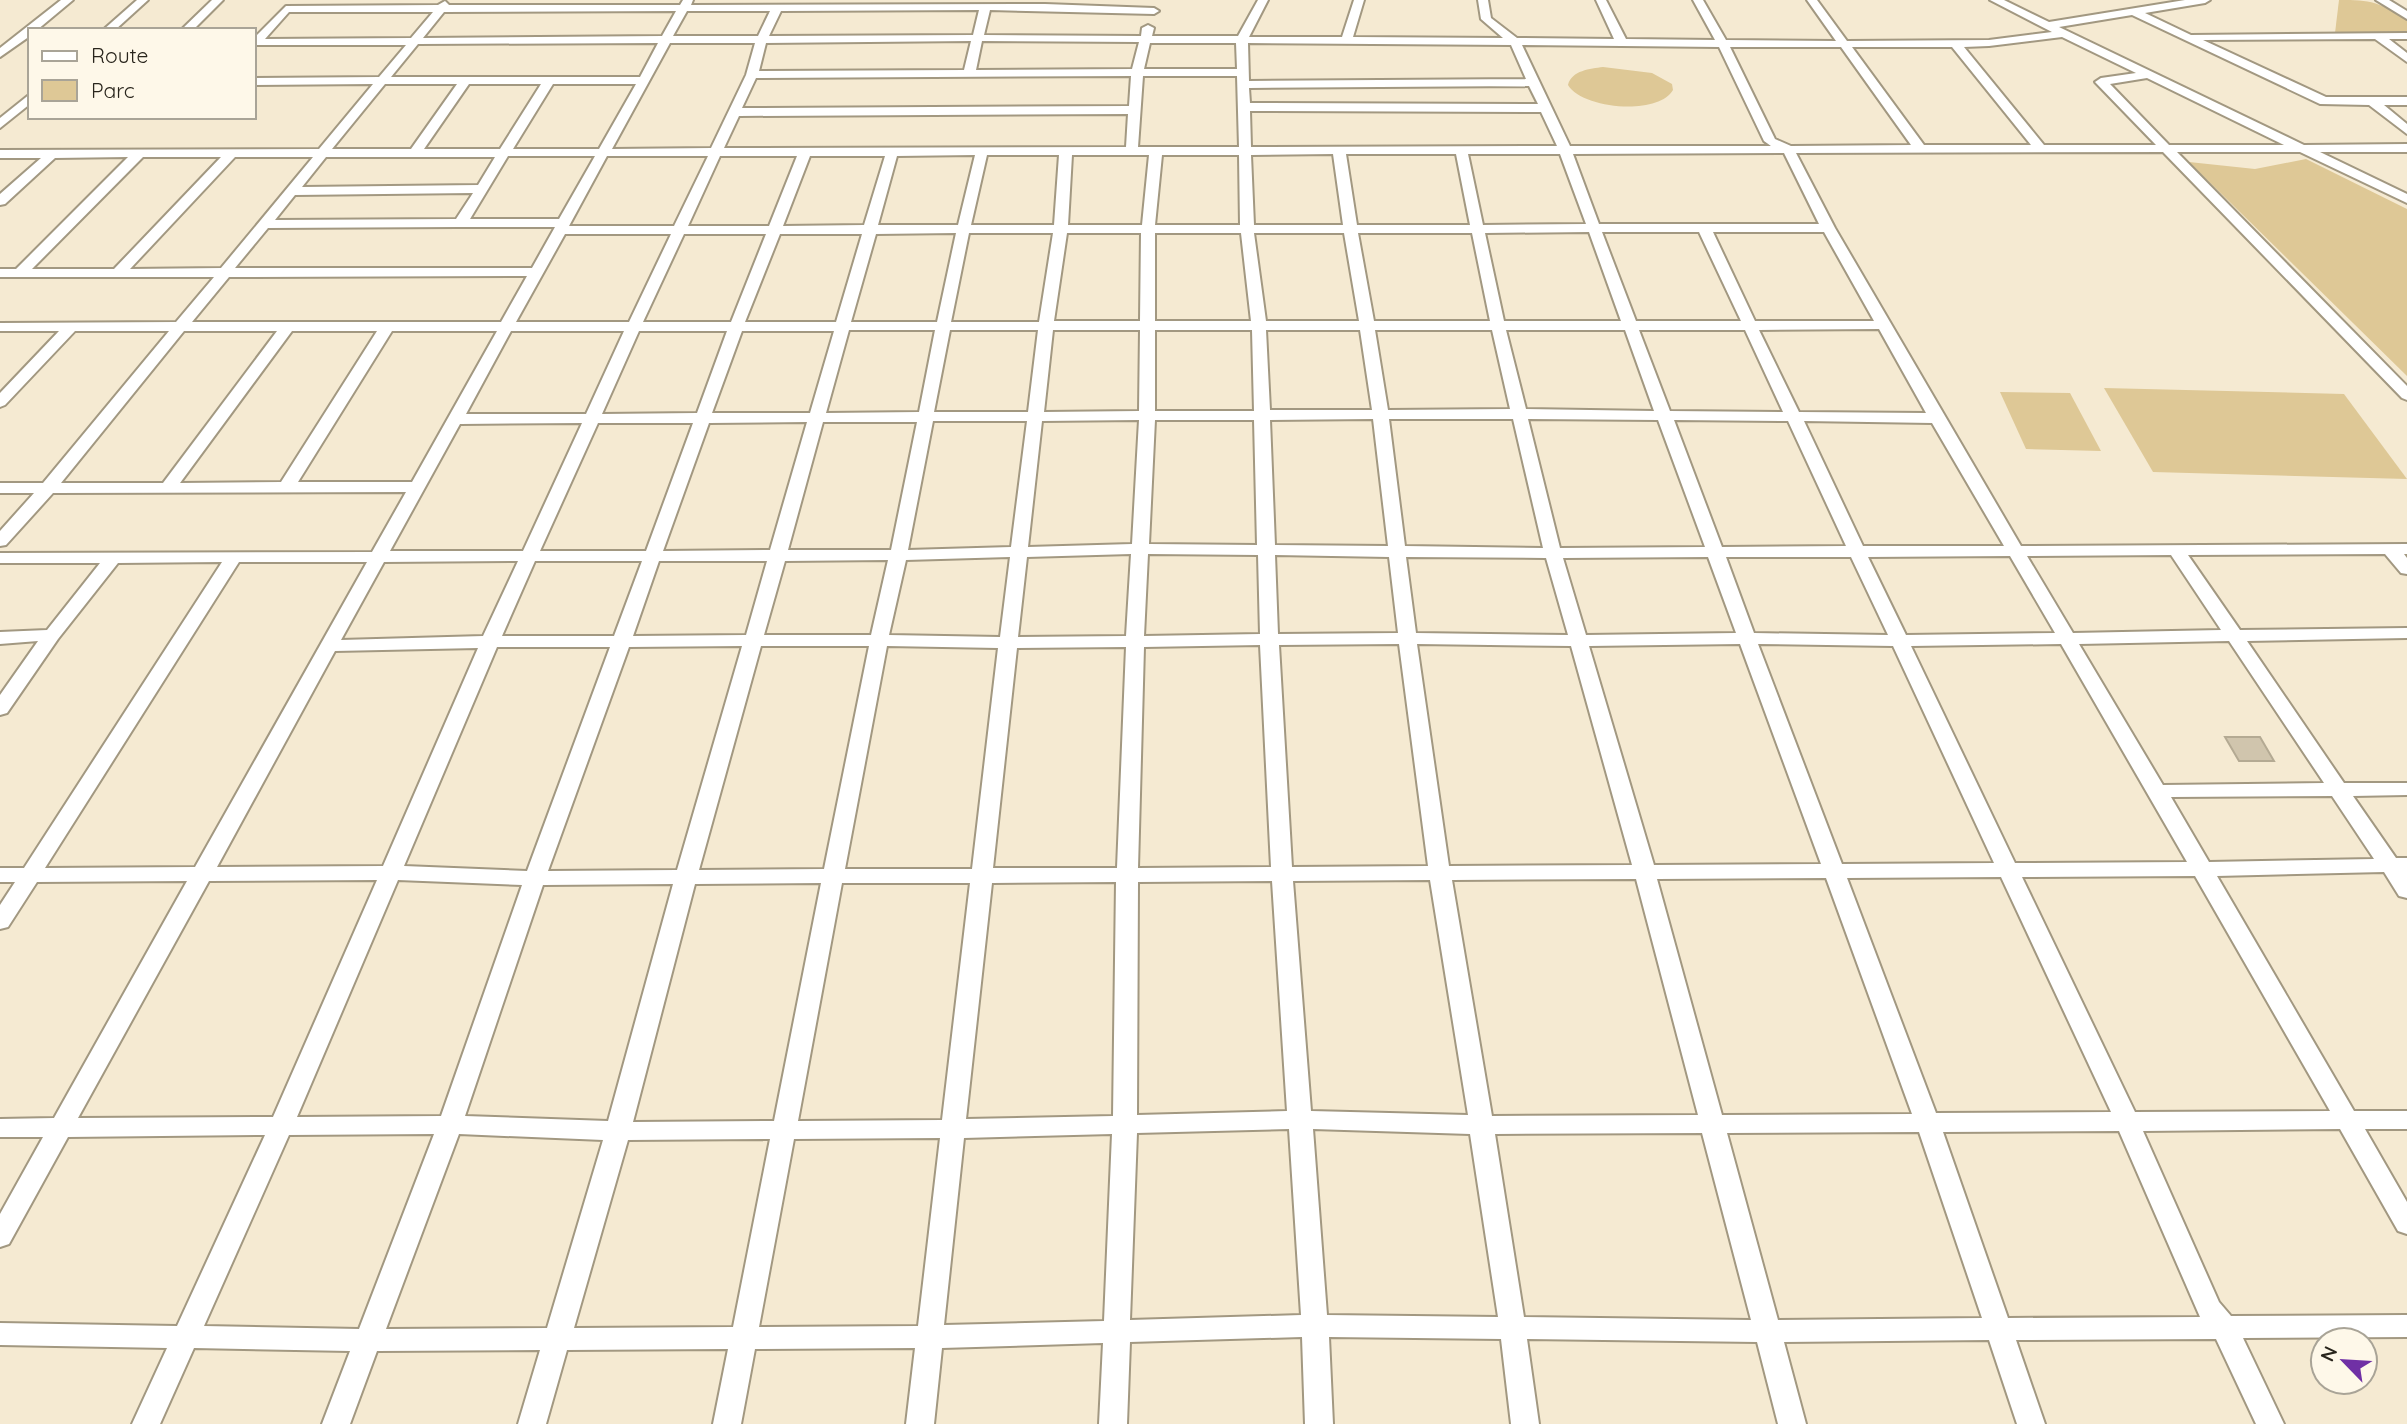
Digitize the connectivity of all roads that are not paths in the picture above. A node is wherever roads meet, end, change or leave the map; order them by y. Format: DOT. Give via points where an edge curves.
graph roads {
  1 [pos="68,0"];
  2 [pos="143,0"];
  3 [pos="218,0"];
  4 [pos="1263,0"];
  5 [pos="1359,0"];
  6 [pos="1601,0"];
  7 [pos="1698,0"];
  8 [pos="1812,0"];
  9 [pos="1995,0"];
  10 [pos="2204,0"];
  11 [pos="2383,0"];
  12 [pos="445,4"];
  13 [pos="503,4"];
  14 [pos="587,4"];
  15 [pos="885,4"];
  16 [pos="955,4"];
  17 [pos="1047,4"];
  18 [pos="686,5"];
  19 [pos="1156,6"];
  20 [pos="985,7"];
  21 [pos="777,8"];
  22 [pos="2134,12"];
  23 [pos="2407,16"];
  24 [pos="1477,18"];
  25 [pos="2050,25"];
  26 [pos="33,28"];
  27 [pos="110,28"];
  28 [pos="188,28"];
  29 [pos="28,32"];
  30 [pos="2066,33"];
  31 [pos="2378,36"];
  32 [pos="2407,36"];
  33 [pos="2188,37"];
  34 [pos="978,38"];
  35 [pos="1144,39"];
  36 [pos="1242,40"];
  37 [pos="256,41"];
  38 [pos="415,41"];
  39 [pos="665,41"];
  40 [pos="761,41"];
  41 [pos="1346,41"];
  42 [pos="1445,41"];
  43 [pos="0,42"];
  44 [pos="15,42"];
  45 [pos="28,42"];
  46 [pos="256,42"];
  47 [pos="1515,42"];
  48 [pos="1622,43"];
  49 [pos="1955,43"];
  50 [pos="1723,44"];
  51 [pos="1842,44"];
  52 [pos="0,54"];
  53 [pos="2407,59"];
  54 [pos="1137,73"];
  55 [pos="970,74"];
  56 [pos="2148,74"];
  57 [pos="752,75"];
  58 [pos="1243,78"];
  59 [pos="383,80"];
  60 [pos="466,80"];
  61 [pos="549,80"];
  62 [pos="644,80"];
  63 [pos="256,81"];
  64 [pos="1533,82"];
  65 [pos="28,99"];
  66 [pos="2372,101"];
  67 [pos="2407,101"];
  68 [pos="1244,107"];
  69 [pos="1545,108"];
  70 [pos="1135,110"];
  71 [pos="734,112"];
  72 [pos="0,124"];
  73 [pos="2407,130"];
  74 [pos="2305,148"];
  75 [pos="2407,148"];
  76 [pos="1787,149"];
  77 [pos="1920,149"];
  78 [pos="2041,149"];
  79 [pos="2167,149"];
  80 [pos="1339,150"];
  81 [pos="1461,150"];
  82 [pos="1565,150"];
  83 [pos="982,151"];
  84 [pos="1066,151"];
  85 [pos="1132,151"];
  86 [pos="1156,151"];
  87 [pos="1245,151"];
  88 [pos="604,152"];
  89 [pos="716,152"];
  90 [pos="805,152"];
  91 [pos="892,152"];
  92 [pos="140,153"];
  93 [pos="232,153"];
  94 [pos="324,153"];
  95 [pos="415,153"];
  96 [pos="504,153"];
  97 [pos="0,154"];
  98 [pos="52,154"];
  99 [pos="480,189"];
  100 [pos="293,191"];
  101 [pos="2,197"];
  102 [pos="2407,199"];
  103 [pos="460,223"];
  104 [pos="266,224"];
  105 [pos="562,227"];
  106 [pos="1061,228"];
  107 [pos="1475,228"];
  108 [pos="1828,228"];
  109 [pos="680,229"];
  110 [pos="961,229"];
  111 [pos="1348,229"];
  112 [pos="1595,229"];
  113 [pos="772,230"];
  114 [pos="870,230"];
  115 [pos="1149,230"];
  116 [pos="1247,230"];
  117 [pos="1705,230"];
  118 [pos="537,272"];
  119 [pos="0,273"];
  120 [pos="20,273"];
  121 [pos="118,273"];
  122 [pos="223,274"];
  123 [pos="1150,325"];
  124 [pos="1259,325"];
  125 [pos="1630,325"];
  126 [pos="1750,325"];
  127 [pos="1884,325"];
  128 [pos="1046,326"];
  129 [pos="1366,326"];
  130 [pos="1498,326"];
  131 [pos="0,327"];
  132 [pos="71,327"];
  133 [pos="178,327"];
  134 [pos="288,327"];
  135 [pos="387,327"];
  136 [pos="736,327"];
  137 [pos="841,327"];
  138 [pos="942,327"];
  139 [pos="506,328"];
  140 [pos="632,328"];
  141 [pos="0,378"];
  142 [pos="22,378"];
  143 [pos="2401,383"];
  144 [pos="2407,395"];
  145 [pos="0,402"];
  146 [pos="1519,414"];
  147 [pos="1147,415"];
  148 [pos="1261,415"];
  149 [pos="817,416"];
  150 [pos="926,416"];
  151 [pos="1037,416"];
  152 [pos="1381,416"];
  153 [pos="456,418"];
  154 [pos="593,418"];
  155 [pos="703,418"];
  156 [pos="1664,418"];
  157 [pos="1794,418"];
  158 [pos="1937,418"];
  159 [pos="417,487"];
  160 [pos="0,488"];
  161 [pos="48,488"];
  162 [pos="167,488"];
  163 [pos="286,488"];
  164 [pos="0,541"];
  165 [pos="1141,549"];
  166 [pos="2398,549"];
  167 [pos="1265,550"];
  168 [pos="2176,550"];
  169 [pos="1020,551"];
  170 [pos="1395,551"];
  171 [pos="1857,551"];
  172 [pos="2015,551"];
  173 [pos="1553,553"];
  174 [pos="1716,553"];
  175 [pos="776,555"];
  176 [pos="900,555"];
  177 [pos="530,556"];
  178 [pos="653,556"];
  179 [pos="114,557"];
  180 [pos="234,557"];
  181 [pos="379,557"];
  182 [pos="0,558"];
  183 [pos="2407,569"];
  184 [pos="2407,633"];
  185 [pos="2232,634"];
  186 [pos="52,635"];
  187 [pos="0,638"];
  188 [pos="1406,638"];
  189 [pos="1747,638"];
  190 [pos="2065,638"];
  191 [pos="879,640"];
  192 [pos="1269,640"];
  193 [pos="1579,640"];
  194 [pos="752,641"];
  195 [pos="1900,641"];
  196 [pos="490,642"];
  197 [pos="621,642"];
  198 [pos="1135,642"];
  199 [pos="1008,643"];
  200 [pos="329,646"];
  201 [pos="0,709"];
  202 [pos="2407,789"];
  203 [pos="2339,790"];
  204 [pos="2157,791"];
  205 [pos="2398,865"];
  206 [pos="2200,869"];
  207 [pos="2008,870"];
  208 [pos="1833,871"];
  209 [pos="1645,872"];
  210 [pos="32,873"];
  211 [pos="390,873"];
  212 [pos="1439,873"];
  213 [pos="0,874"];
  214 [pos="202,874"];
  215 [pos="1282,874"];
  216 [pos="982,875"];
  217 [pos="1127,875"];
  218 [pos="833,876"];
  219 [pos="686,877"];
  220 [pos="535,878"];
  221 [pos="2407,891"];
  222 [pos="0,922"];
  223 [pos="2346,1119"];
  224 [pos="2407,1120"];
  225 [pos="1301,1121"];
  226 [pos="2127,1121"];
  227 [pos="1928,1123"];
  228 [pos="1125,1124"];
  229 [pos="1711,1124"];
  230 [pos="450,1125"];
  231 [pos="1482,1125"];
  232 [pos="281,1126"];
  233 [pos="61,1127"];
  234 [pos="0,1128"];
  235 [pos="954,1129"];
  236 [pos="784,1130"];
  237 [pos="618,1131"];
  238 [pos="2407,1224"];
  239 [pos="0,1237"];
  240 [pos="1315,1326"];
  241 [pos="1513,1326"];
  242 [pos="2407,1326"];
  243 [pos="2224,1327"];
  244 [pos="1998,1329"];
  245 [pos="1117,1330"];
  246 [pos="1767,1331"];
  247 [pos="0,1334"];
  248 [pos="187,1336"];
  249 [pos="930,1337"];
  250 [pos="744,1338"];
  251 [pos="555,1339"];
  252 [pos="367,1340"];
  253 [pos="146,1424"];
  254 [pos="336,1424"];
  255 [pos="531,1424"];
  256 [pos="727,1424"];
  257 [pos="920,1424"];
  258 [pos="1113,1424"];
  259 [pos="1319,1424"];
  260 [pos="1525,1424"];
  261 [pos="1792,1424"];
  262 [pos="2031,1424"];
  263 [pos="2270,1424"];
  1 -- 26 [label="street"];
  2 -- 27 [label="street"];
  3 -- 28 [label="street"];
  4 -- 36 [label="street"];
  5 -- 41 [label="street"];
  6 -- 48 [label="street"];
  7 -- 50 [label="street"];
  8 -- 51 [label="street"];
  9 -- 25 [label="street"];
  10 -- 22 [label="street"];
  11 -- 23 [label="street"];
  12 -- 13 [label="street"];
  12 -- 37 [label="street" via="286,9"];
  12 -- 38 [label="street"];
  13 -- 14 [label="street"];
  14 -- 18 [label="street"];
  15 -- 16 [label="street"];
  15 -- 21 [label="street"];
  16 -- 20 [label="street"];
  17 -- 19 [label="street"];
  17 -- 20 [label="street"];
  18 -- 21 [label="street"];
  18 -- 39 [label="street"];
  19 -- 35 [label="street"];
  20 -- 34 [label="street"];
  21 -- 40 [label="street"];
  22 -- 25 [label="street"];
  22 -- 33 [label="street"];
  24 -- 42 [label="street"];
  24 -- 47 [label="street"];
  25 -- 30 [label="street"];
  29 -- 44 [label="street"];
  30 -- 49 [label="street"];
  30 -- 56 [label="street"];
  31 -- 32 [label="street"];
  31 -- 33 [label="street"];
  31 -- 53 [label="street"];
  33 -- 66 [label="street" via="2324,101"];
  34 -- 35 [label="street"];
  34 -- 40 [label="street"];
  34 -- 55 [label="street"];
  35 -- 36 [label="street"];
  35 -- 54 [label="street"];
  36 -- 41 [label="street"];
  36 -- 58 [label="street"];
  38 -- 39 [label="street"];
  38 -- 46 [label="street"];
  38 -- 59 [label="street"];
  39 -- 40 [label="street"];
  39 -- 62 [label="street"];
  40 -- 57 [label="street"];
  41 -- 42 [label="street"];
  42 -- 47 [label="street"];
  43 -- 44 [label="street"];
  44 -- 45 [label="street"];
  44 -- 52 [label="street"];
  47 -- 48 [label="street"];
  47 -- 64 [label="street"];
  48 -- 50 [label="street"];
  49 -- 51 [label="street"];
  49 -- 78 [label="street"];
  50 -- 51 [label="street"];
  50 -- 76 [label="street" via="1770,141"];
  51 -- 77 [label="street"];
  54 -- 55 [label="street"];
  54 -- 58 [label="street"];
  54 -- 70 [label="street"];
  55 -- 57 [label="street"];
  56 -- 74 [label="street"];
  56 -- 79 [label="street" via="2101,82"];
  57 -- 71 [label="street"];
  58 -- 64 [label="street"];
  58 -- 68 [label="street"];
  59 -- 60 [label="street"];
  59 -- 63 [label="street"];
  59 -- 94 [label="street"];
  60 -- 61 [label="street"];
  60 -- 95 [label="street"];
  61 -- 62 [label="street"];
  61 -- 96 [label="street"];
  62 -- 88 [label="street"];
  64 -- 69 [label="street"];
  65 -- 72 [label="street"];
  66 -- 67 [label="street"];
  66 -- 73 [label="street"];
  68 -- 69 [label="street"];
  68 -- 87 [label="street"];
  69 -- 82 [label="street"];
  70 -- 71 [label="street"];
  70 -- 85 [label="street"];
  71 -- 89 [label="street"];
  74 -- 75 [label="street"];
  74 -- 79 [label="street"];
  74 -- 102 [label="street"];
  76 -- 77 [label="street"];
  76 -- 82 [label="street"];
  76 -- 108 [label="street"];
  77 -- 78 [label="street"];
  78 -- 79 [label="street"];
  79 -- 143 [label="street"];
  80 -- 81 [label="street"];
  80 -- 87 [label="street"];
  80 -- 111 [label="street"];
  81 -- 82 [label="street"];
  81 -- 107 [label="street"];
  82 -- 112 [label="street"];
  83 -- 84 [label="street"];
  83 -- 91 [label="street"];
  83 -- 110 [label="street"];
  84 -- 85 [label="street"];
  84 -- 106 [label="street"];
  85 -- 86 [label="street"];
  86 -- 87 [label="street"];
  86 -- 115 [label="street"];
  87 -- 116 [label="street"];
  88 -- 89 [label="street"];
  88 -- 96 [label="street"];
  88 -- 105 [label="street"];
  89 -- 90 [label="street"];
  89 -- 109 [label="street"];
  90 -- 91 [label="street"];
  90 -- 113 [label="street"];
  91 -- 114 [label="street"];
  92 -- 93 [label="street"];
  92 -- 98 [label="street"];
  92 -- 120 [label="street"];
  93 -- 94 [label="street"];
  93 -- 121 [label="street"];
  94 -- 95 [label="street"];
  94 -- 100 [label="street"];
  95 -- 96 [label="street"];
  96 -- 99 [label="street"];
  97 -- 98 [label="street"];
  98 -- 101 [label="street"];
  99 -- 100 [label="street"];
  99 -- 103 [label="street"];
  100 -- 104 [label="street"];
  103 -- 104 [label="street"];
  103 -- 105 [label="street"];
  104 -- 122 [label="street"];
  105 -- 109 [label="street"];
  105 -- 118 [label="street"];
  106 -- 110 [label="street"];
  106 -- 115 [label="street"];
  106 -- 128 [label="street"];
  107 -- 111 [label="street"];
  107 -- 112 [label="street"];
  107 -- 130 [label="street"];
  108 -- 117 [label="street"];
  108 -- 127 [label="street"];
  109 -- 113 [label="street"];
  109 -- 140 [label="street"];
  110 -- 114 [label="street"];
  110 -- 138 [label="street"];
  111 -- 116 [label="street"];
  111 -- 129 [label="street"];
  112 -- 117 [label="street"];
  112 -- 125 [label="street"];
  113 -- 114 [label="street"];
  113 -- 136 [label="street"];
  114 -- 137 [label="street"];
  115 -- 116 [label="street"];
  115 -- 123 [label="street"];
  116 -- 124 [label="street"];
  117 -- 126 [label="street"];
  118 -- 122 [label="street"];
  118 -- 139 [label="street"];
  119 -- 120 [label="street"];
  120 -- 121 [label="street"];
  121 -- 122 [label="street"];
  122 -- 133 [label="street"];
  123 -- 124 [label="street"];
  123 -- 128 [label="street"];
  123 -- 147 [label="street"];
  124 -- 129 [label="street"];
  124 -- 148 [label="street"];
  125 -- 126 [label="street"];
  125 -- 130 [label="street"];
  125 -- 156 [label="street"];
  126 -- 127 [label="street"];
  126 -- 157 [label="street"];
  127 -- 158 [label="street"];
  128 -- 138 [label="street"];
  128 -- 151 [label="street"];
  129 -- 130 [label="street"];
  129 -- 152 [label="street"];
  130 -- 146 [label="street"];
  131 -- 132 [label="street"];
  132 -- 133 [label="street"];
  132 -- 142 [label="street"];
  133 -- 134 [label="street"];
  133 -- 161 [label="street"];
  134 -- 135 [label="street"];
  134 -- 162 [label="street"];
  135 -- 139 [label="street"];
  135 -- 163 [label="street"];
  136 -- 137 [label="street"];
  136 -- 140 [label="street"];
  136 -- 155 [label="street"];
  137 -- 138 [label="street"];
  137 -- 149 [label="street"];
  138 -- 150 [label="street"];
  139 -- 140 [label="street"];
  139 -- 153 [label="street"];
  140 -- 154 [label="street"];
  141 -- 142 [label="street"];
  142 -- 145 [label="street"];
  143 -- 144 [label="street"];
  146 -- 152 [label="street"];
  146 -- 156 [label="street"];
  146 -- 173 [label="street"];
  147 -- 148 [label="street"];
  147 -- 151 [label="street"];
  147 -- 165 [label="street"];
  148 -- 152 [label="street"];
  148 -- 167 [label="street"];
  149 -- 150 [label="street"];
  149 -- 155 [label="street"];
  149 -- 175 [label="street"];
  150 -- 151 [label="street"];
  150 -- 176 [label="street"];
  151 -- 169 [label="street"];
  152 -- 170 [label="street"];
  153 -- 154 [label="street"];
  153 -- 159 [label="street"];
  154 -- 155 [label="street"];
  154 -- 177 [label="street"];
  155 -- 178 [label="street"];
  156 -- 157 [label="street"];
  156 -- 174 [label="street"];
  157 -- 158 [label="street"];
  157 -- 171 [label="street"];
  158 -- 172 [label="street"];
  159 -- 163 [label="street"];
  159 -- 181 [label="street"];
  160 -- 161 [label="street"];
  161 -- 162 [label="street"];
  161 -- 164 [label="street"];
  162 -- 163 [label="street"];
  165 -- 167 [label="street"];
  165 -- 169 [label="street"];
  165 -- 198 [label="street"];
  166 -- 168 [label="street"];
  166 -- 183 [label="street"];
  167 -- 170 [label="street"];
  167 -- 192 [label="street"];
  168 -- 172 [label="street"];
  168 -- 185 [label="street"];
  169 -- 176 [label="street"];
  169 -- 199 [label="street"];
  170 -- 173 [label="street"];
  170 -- 188 [label="street"];
  171 -- 172 [label="street"];
  171 -- 174 [label="street"];
  171 -- 195 [label="street"];
  172 -- 190 [label="street"];
  173 -- 174 [label="street"];
  173 -- 193 [label="street"];
  174 -- 189 [label="street"];
  175 -- 176 [label="street"];
  175 -- 178 [label="street"];
  175 -- 194 [label="street"];
  176 -- 191 [label="street"];
  177 -- 178 [label="street"];
  177 -- 181 [label="street"];
  177 -- 196 [label="street"];
  178 -- 197 [label="street"];
  179 -- 180 [label="street"];
  179 -- 182 [label="street"];
  179 -- 186 [label="street"];
  180 -- 181 [label="street"];
  180 -- 210 [label="street"];
  181 -- 200 [label="street"];
  184 -- 185 [label="street"];
  185 -- 190 [label="street"];
  185 -- 203 [label="street"];
  186 -- 187 [label="street"];
  186 -- 201 [label="street"];
  188 -- 192 [label="street"];
  188 -- 193 [label="street"];
  188 -- 212 [label="street"];
  189 -- 193 [label="street"];
  189 -- 195 [label="street"];
  189 -- 208 [label="street"];
  190 -- 195 [label="street"];
  190 -- 204 [label="street"];
  191 -- 194 [label="street"];
  191 -- 199 [label="street"];
  191 -- 218 [label="street"];
  192 -- 198 [label="street"];
  192 -- 215 [label="street"];
  193 -- 209 [label="street"];
  194 -- 197 [label="street"];
  194 -- 219 [label="street"];
  195 -- 207 [label="street"];
  196 -- 197 [label="street"];
  196 -- 200 [label="street"];
  196 -- 211 [label="street"];
  197 -- 220 [label="street"];
  198 -- 199 [label="street"];
  198 -- 217 [label="street"];
  199 -- 216 [label="street"];
  200 -- 214 [label="street"];
  202 -- 203 [label="street"];
  203 -- 204 [label="street"];
  203 -- 205 [label="street"];
  204 -- 206 [label="street"];
  205 -- 206 [label="street"];
  205 -- 221 [label="street"];
  206 -- 207 [label="street"];
  206 -- 223 [label="street"];
  207 -- 208 [label="street"];
  207 -- 226 [label="street"];
  208 -- 209 [label="street"];
  208 -- 227 [label="street"];
  209 -- 212 [label="street"];
  209 -- 229 [label="street"];
  210 -- 213 [label="street"];
  210 -- 214 [label="street"];
  210 -- 222 [label="street"];
  211 -- 214 [label="street"];
  211 -- 220 [label="street"];
  211 -- 232 [label="street"];
  212 -- 215 [label="street"];
  212 -- 231 [label="street"];
  214 -- 233 [label="street"];
  215 -- 217 [label="street"];
  215 -- 225 [label="street"];
  216 -- 217 [label="street"];
  216 -- 218 [label="street"];
  216 -- 235 [label="street"];
  217 -- 228 [label="street"];
  218 -- 219 [label="street"];
  218 -- 236 [label="street"];
  219 -- 220 [label="street"];
  219 -- 237 [label="street"];
  220 -- 230 [label="street"];
  223 -- 224 [label="street"];
  223 -- 226 [label="street"];
  223 -- 238 [label="street"];
  225 -- 228 [label="street"];
  225 -- 231 [label="street"];
  225 -- 240 [label="street"];
  226 -- 227 [label="street"];
  226 -- 243 [label="street" via="2209,1308"];
  227 -- 229 [label="street"];
  227 -- 244 [label="street"];
  228 -- 235 [label="street"];
  228 -- 245 [label="street"];
  229 -- 231 [label="street"];
  229 -- 246 [label="street"];
  230 -- 232 [label="street"];
  230 -- 237 [label="street"];
  230 -- 252 [label="street"];
  231 -- 241 [label="street"];
  232 -- 233 [label="street"];
  232 -- 248 [label="street"];
  233 -- 234 [label="street"];
  233 -- 239 [label="street"];
  235 -- 236 [label="street"];
  235 -- 249 [label="street"];
  236 -- 237 [label="street"];
  236 -- 250 [label="street"];
  237 -- 251 [label="street"];
  240 -- 241 [label="street"];
  240 -- 245 [label="street"];
  240 -- 259 [label="street"];
  241 -- 246 [label="street"];
  241 -- 260 [label="street"];
  242 -- 243 [label="street"];
  243 -- 244 [label="street"];
  243 -- 263 [label="street"];
  244 -- 246 [label="street"];
  244 -- 262 [label="street"];
  245 -- 249 [label="street"];
  245 -- 258 [label="street"];
  246 -- 261 [label="street"];
  247 -- 248 [label="street"];
  248 -- 252 [label="street"];
  248 -- 253 [label="street"];
  249 -- 250 [label="street"];
  249 -- 257 [label="street"];
  250 -- 251 [label="street"];
  250 -- 256 [label="street"];
  251 -- 252 [label="street"];
  251 -- 255 [label="street"];
  252 -- 254 [label="street"];
}
